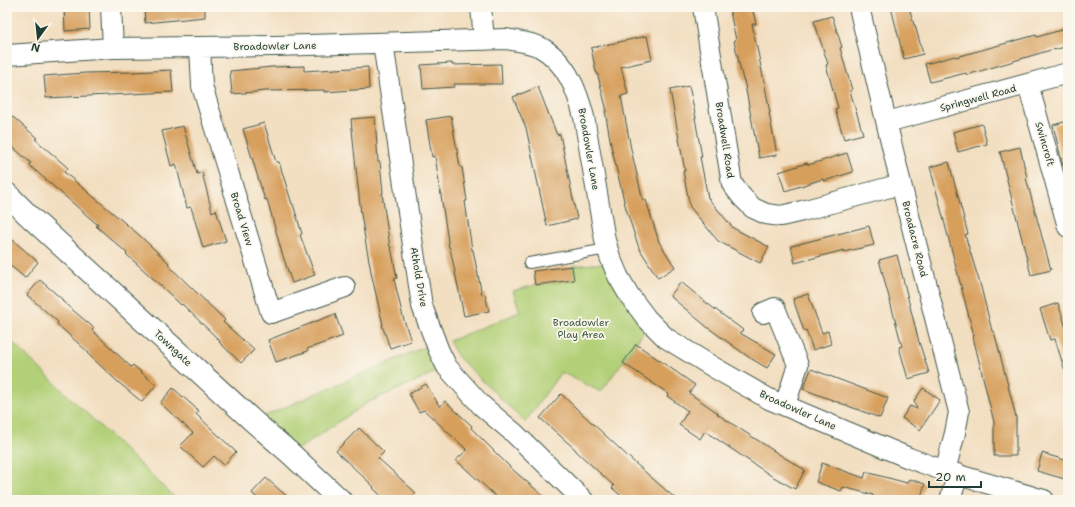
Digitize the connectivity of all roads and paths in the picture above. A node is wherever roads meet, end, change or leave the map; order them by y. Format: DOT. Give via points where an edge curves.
graph roads {
  1 [pos="111,7"];
  2 [pos="481,7"];
  3 [pos="703,7"];
  4 [pos="859,7"];
  5 [pos="484,40"];
  6 [pos="383,43"];
  7 [pos="200,47"];
  8 [pos="112,48"];
  9 [pos="7,55"];
  10 [pos="1068,73"];
  11 [pos="1028,84"];
  12 [pos="887,122"];
  13 [pos="901,184"];
  14 [pos="7,194"];
  15 [pos="1068,227"];
  16 [pos="607,249"];
  17 [pos="529,263"];
  18 [pos="345,286"];
  19 [pos="763,313"];
  20 [pos="785,405"];
  21 [pos="951,473"];
  22 [pos="340,500"];
  23 [pos="583,500"];
  24 [pos="950,500"];
  25 [pos="1044,500"];
  1 -- 8 [label="street"];
  2 -- 5 [label="street"];
  3 -- 13 [label="street, Broadwell Road" via="732,184 753,208 766,214 781,216"];
  4 -- 12 [label="street, Broadacre Road"];
  5 -- 6 [label="street, Broadowler Lane"];
  5 -- 16 [label="street, Broadowler Lane" via="506,39 540,47 564,68 579,98 584,117"];
  6 -- 7 [label="street, Broadowler Lane"];
  6 -- 23 [label="street, Athold Drive" via="422,306 439,351 447,367 481,405 514,433"];
  7 -- 8 [label="street, Broadowler Lane"];
  7 -- 18 [label="street, Broad View" via="202,86 271,313"];
  8 -- 9 [label="street, Broadowler Lane"];
  10 -- 11 [label="street, Springwell Road"];
  11 -- 12 [label="street, Springwell Road"];
  11 -- 15 [label="street, Swincroft"];
  12 -- 13 [label="street, Broadacre Road"];
  13 -- 21 [label="street, Broadacre Road" via="958,412"];
  14 -- 22 [label="street, Towngate"];
  16 -- 17 [label="lane"];
  16 -- 20 [label="street, Broadowler Lane" via="629,295 647,319 666,338 769,399"];
  19 -- 20 [label="street" via="775,308 798,365"];
  20 -- 21 [label="street, Broadowler Lane" via="909,458"];
  21 -- 24 [label="street, Broadacre Road"];
  21 -- 25 [label="street, Broadowler Lane"];
}
